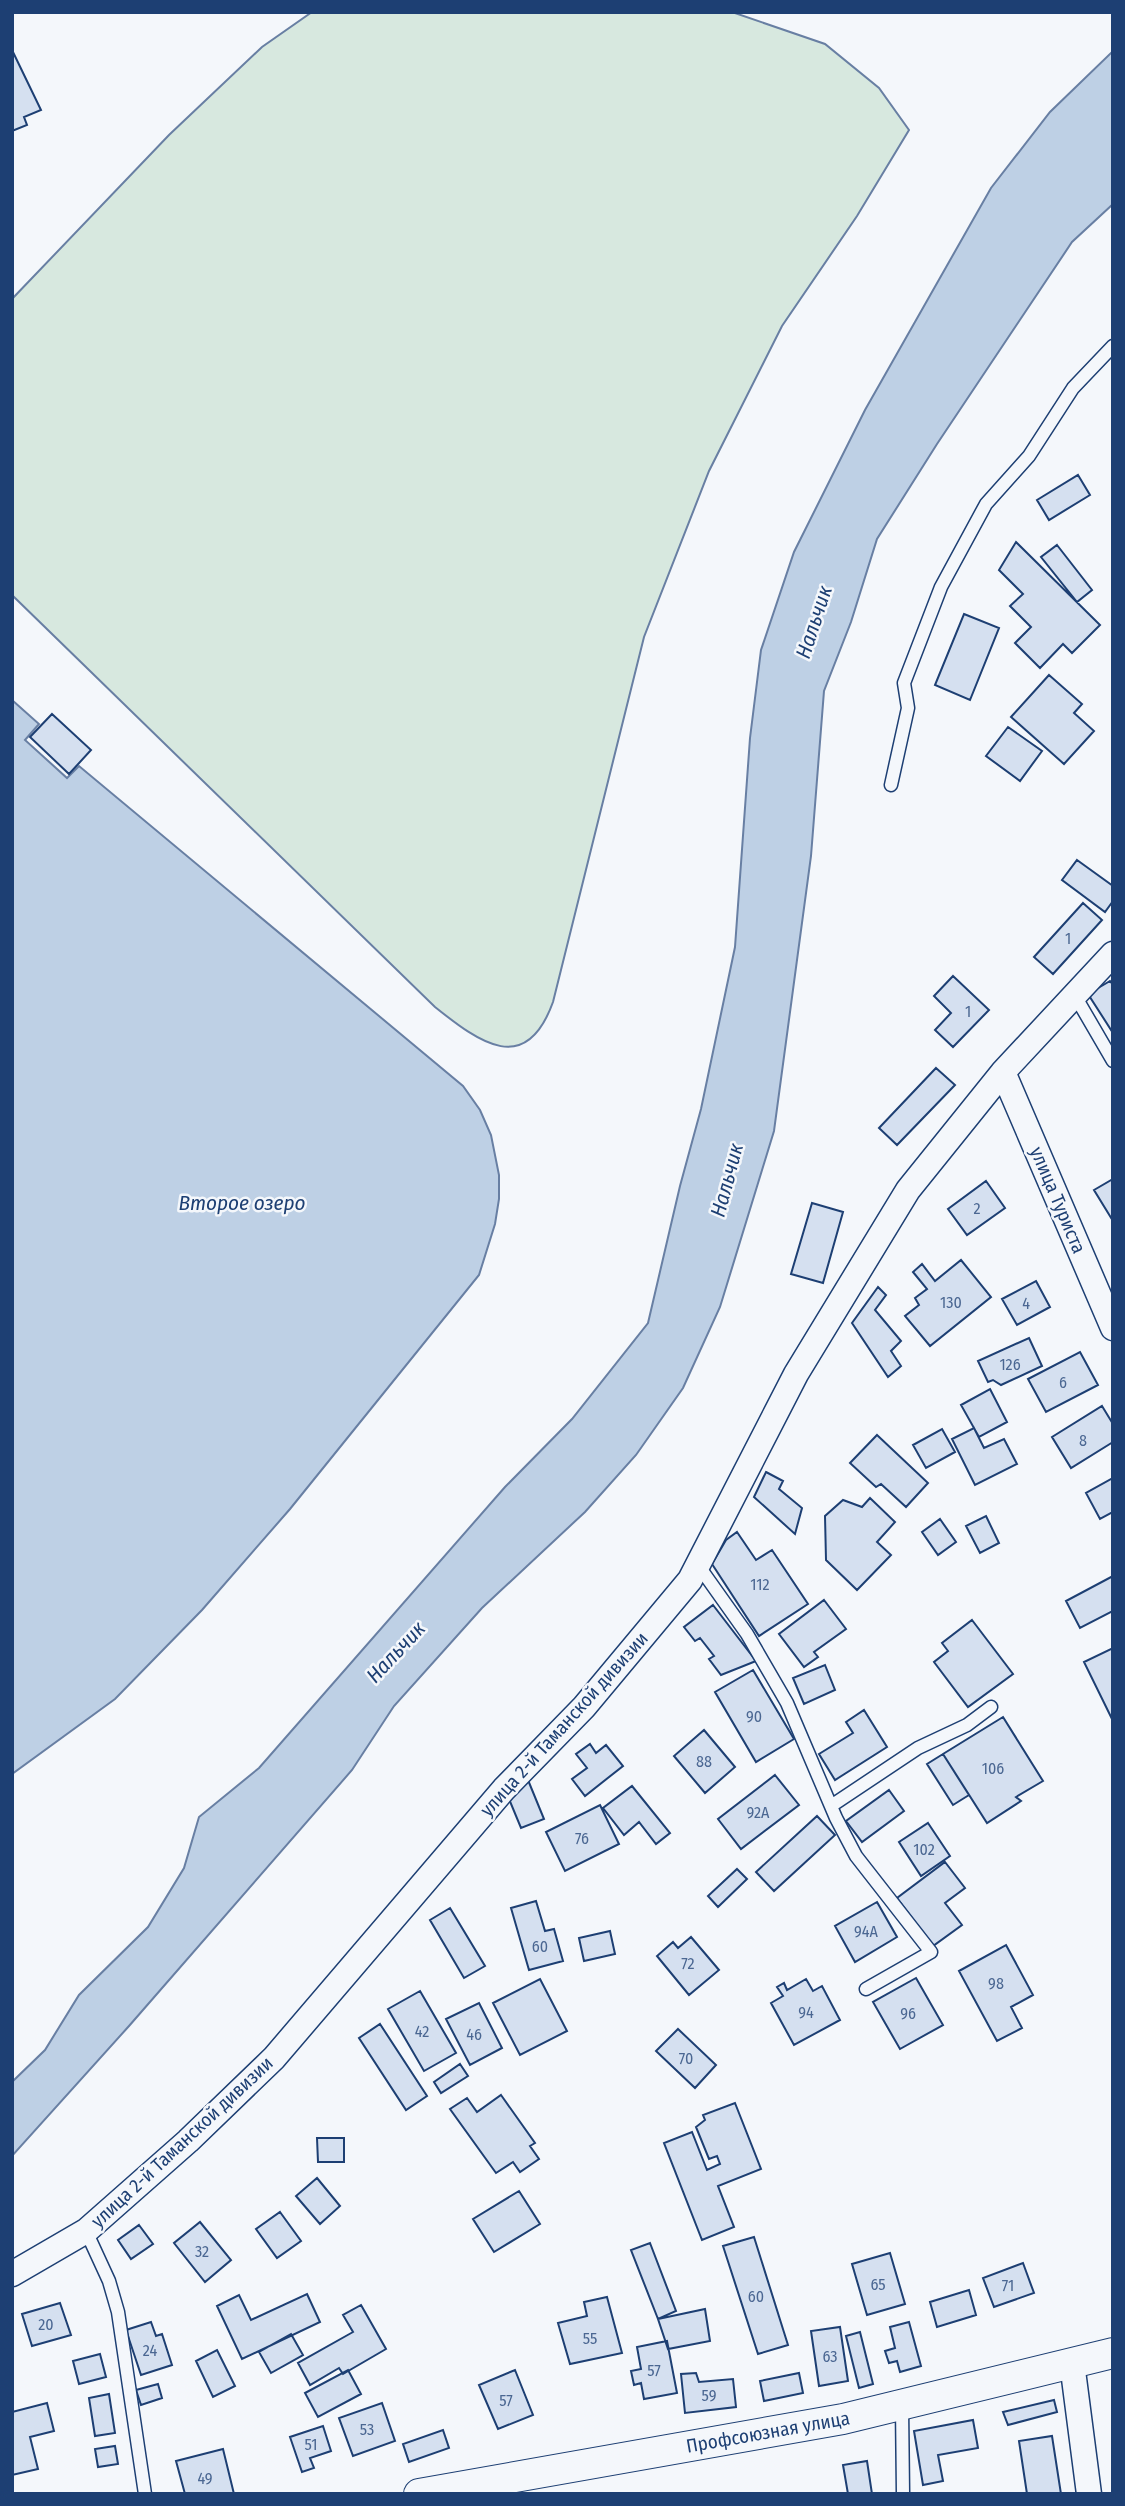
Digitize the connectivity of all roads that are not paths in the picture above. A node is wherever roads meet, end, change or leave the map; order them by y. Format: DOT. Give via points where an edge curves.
graph roads {
  1 [pos="1113,346"];
  2 [pos="891,785"];
  3 [pos="1113,954"];
  4 [pos="1074,995"];
  5 [pos="1113,1061"];
  6 [pos="1003,1072"];
  7 [pos="1113,1328"];
  8 [pos="698,1565"];
  9 [pos="991,1707"];
  10 [pos="831,1806"];
  11 [pos="866,1989"];
  12 [pos="86,2231"];
  13 [pos="12,2274"];
  14 [pos="1113,2353"];
  15 [pos="1072,2363"];
  16 [pos="902,2406"];
  17 [pos="145,2494"];
  18 [pos="419,2494"];
  19 [pos="903,2494"];
  20 [pos="1089,2494"];
  1 -- 2 [label="lane" via="1073,388 1029,456 986,504 941,587 904,682 908,708"];
  3 -- 4 [label="street, улица 2-й Таманской дивизии"];
  4 -- 5 [label="lane"];
  4 -- 6 [label="street, улица 2-й Таманской дивизии"];
  6 -- 7 [label="street, улица Туриста"];
  6 -- 8 [label="street, улица 2-й Таманской дивизии" via="908,1189 796,1374"];
  8 -- 10 [label="lane" via="747,1634 787,1703"];
  8 -- 12 [label="street, улица 2-й Таманской дивизии" via="584,1707 504,1789 274,2057"];
  9 -- 10 [label="lane" via="967,1725 918,1748"];
  10 -- 11 [label="lane" via="856,1856 931,1952"];
  12 -- 13 [label="street, улица 2-й Таманской дивизии"];
  12 -- 17 [label="lane" via="118,2312"];
  14 -- 15 [label="street, Профсоюзная улица"];
  15 -- 16 [label="street, Профсоюзная улица"];
  15 -- 20 [label="street"];
  16 -- 18 [label="street, Профсоюзная улица"];
  16 -- 19 [label="lane"];
}
